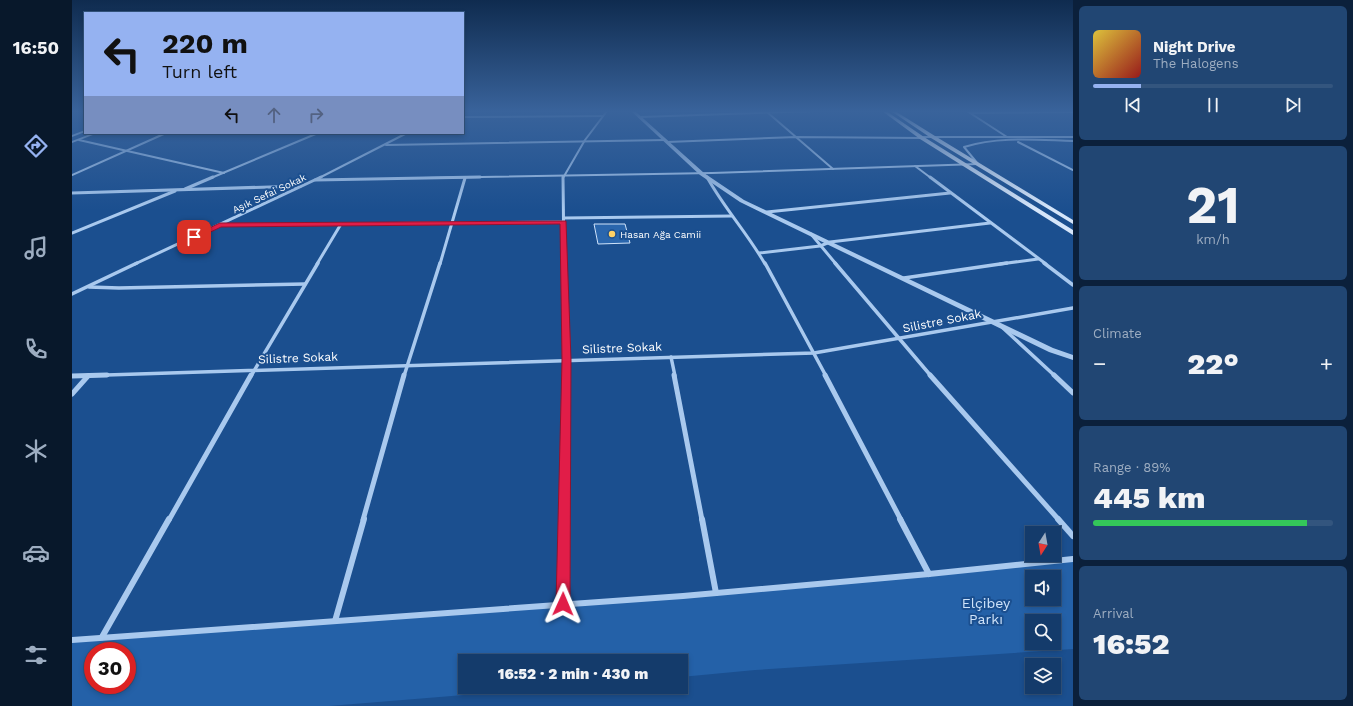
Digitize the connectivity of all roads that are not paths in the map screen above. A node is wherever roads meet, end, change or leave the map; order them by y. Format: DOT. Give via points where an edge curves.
graph roads {
  1 [pos="98,144"];
  2 [pos="142,144"];
  3 [pos="292,144"];
  4 [pos="426,144"];
  5 [pos="583,144"];
  6 [pos="669,144"];
  7 [pos="804,144"];
  8 [pos="931,144"];
  9 [pos="945,144"];
  10 [pos="971,144"];
  11 [pos="1022,144"];
  12 [pos="384,145"];
  13 [pos="128,150"];
  14 [pos="978,164"];
  15 [pos="965,165"];
  16 [pos="915,166"];
  17 [pos="833,169"];
  18 [pos="1073,170"];
  19 [pos="224,173"];
  20 [pos="72,175"];
  21 [pos="704,175"];
  22 [pos="563,176"];
  23 [pos="465,178"];
  24 [pos="315,180"];
  25 [pos="303,186"];
  26 [pos="177,190"];
  27 [pos="183,190"];
  28 [pos="950,192"];
  29 [pos="72,193"];
  30 [pos="767,212"];
  31 [pos="732,216"];
  32 [pos="564,220"];
  33 [pos="1073,222"];
  34 [pos="453,223"];
  35 [pos="990,223"];
  36 [pos="341,224"];
  37 [pos="220,225"];
  38 [pos="72,233"];
  39 [pos="810,233"];
  40 [pos="1073,233"];
  41 [pos="830,242"];
  42 [pos="820,246"];
  43 [pos="759,253"];
  44 [pos="1038,259"];
  45 [pos="904,278"];
  46 [pos="305,284"];
  47 [pos="1073,285"];
  48 [pos="88,287"];
  49 [pos="72,294"];
  50 [pos="1073,308"];
  51 [pos="995,322"];
  52 [pos="899,340"];
  53 [pos="814,353"];
  54 [pos="671,357"];
  55 [pos="1073,358"];
  56 [pos="566,360"];
  57 [pos="407,365"];
  58 [pos="254,370"];
  59 [pos="72,376"];
  60 [pos="88,376"];
  61 [pos="1073,393"];
  62 [pos="72,394"];
  63 [pos="1073,536"];
  64 [pos="1073,559"];
  65 [pos="929,574"];
  66 [pos="716,593"];
  67 [pos="563,604"];
  68 [pos="335,621"];
  69 [pos="102,637"];
  70 [pos="72,640"];
  1 -- 13 [label="street"];
  2 -- 13 [label="street"];
  3 -- 19 [label="street"];
  4 -- 12 [label="street"];
  5 -- 22 [label="street"];
  6 -- 21 [label="street"];
  7 -- 17 [label="street"];
  8 -- 15 [label="main road"];
  9 -- 14 [label="main road"];
  10 -- 14 [label="street" via="964,147"];
  11 -- 18 [label="street"];
  12 -- 24 [label="street, Aşık Sefai Sokak"];
  13 -- 19 [label="street"];
  13 -- 20 [label="street"];
  14 -- 15 [label="street"];
  14 -- 33 [label="main road"];
  15 -- 16 [label="street"];
  15 -- 40 [label="main road"];
  16 -- 17 [label="street"];
  16 -- 28 [label="street"];
  17 -- 21 [label="street"];
  19 -- 27 [label="street"];
  21 -- 22 [label="street"];
  21 -- 30 [label="street" via="742,201"];
  21 -- 31 [label="street"];
  22 -- 23 [label="street"];
  22 -- 32 [label="street"];
  23 -- 24 [label="street"];
  23 -- 34 [label="street"];
  24 -- 25 [label="street, Aşık Sefai Sokak"];
  25 -- 27 [label="street"];
  25 -- 37 [label="street, Aşık Sefai Sokak"];
  26 -- 27 [label="street"];
  26 -- 29 [label="street"];
  26 -- 38 [label="street"];
  28 -- 30 [label="street"];
  28 -- 35 [label="street"];
  30 -- 39 [label="street"];
  31 -- 32 [label="street"];
  31 -- 43 [label="street"];
  32 -- 34 [label="street"];
  32 -- 56 [label="street"];
  34 -- 36 [label="street"];
  34 -- 57 [label="street"];
  35 -- 41 [label="street"];
  35 -- 44 [label="street"];
  36 -- 37 [label="street"];
  36 -- 46 [label="street"];
  37 -- 48 [label="street, Aşık Sefai Sokak"];
  39 -- 41 [label="street"];
  39 -- 42 [label="street"];
  41 -- 42 [label="street"];
  41 -- 45 [label="street"];
  42 -- 43 [label="street"];
  42 -- 52 [label="street"];
  43 -- 53 [label="street"];
  44 -- 45 [label="street"];
  44 -- 47 [label="street"];
  45 -- 51 [label="street"];
  46 -- 48 [label="street"];
  46 -- 58 [label="street"];
  48 -- 49 [label="street, Aşık Sefai Sokak"];
  50 -- 51 [label="street, Silistre Sokak"];
  51 -- 52 [label="street, Silistre Sokak"];
  51 -- 55 [label="street"];
  51 -- 61 [label="street"];
  52 -- 53 [label="street, Silistre Sokak"];
  52 -- 63 [label="street"];
  53 -- 54 [label="street, Silistre Sokak"];
  53 -- 65 [label="street"];
  54 -- 56 [label="street, Silistre Sokak"];
  54 -- 66 [label="street"];
  56 -- 57 [label="street, Silistre Sokak"];
  56 -- 67 [label="street"];
  57 -- 58 [label="street, Silistre Sokak"];
  57 -- 68 [label="street"];
  58 -- 60 [label="street, Silistre Sokak"];
  58 -- 69 [label="street"];
  59 -- 60 [label="street, Silistre Sokak"];
  60 -- 62 [label="street"];
  64 -- 65 [label="street"];
  65 -- 66 [label="street"];
  66 -- 67 [label="street"];
  67 -- 68 [label="street"];
  68 -- 69 [label="street"];
  69 -- 70 [label="street"];
}
